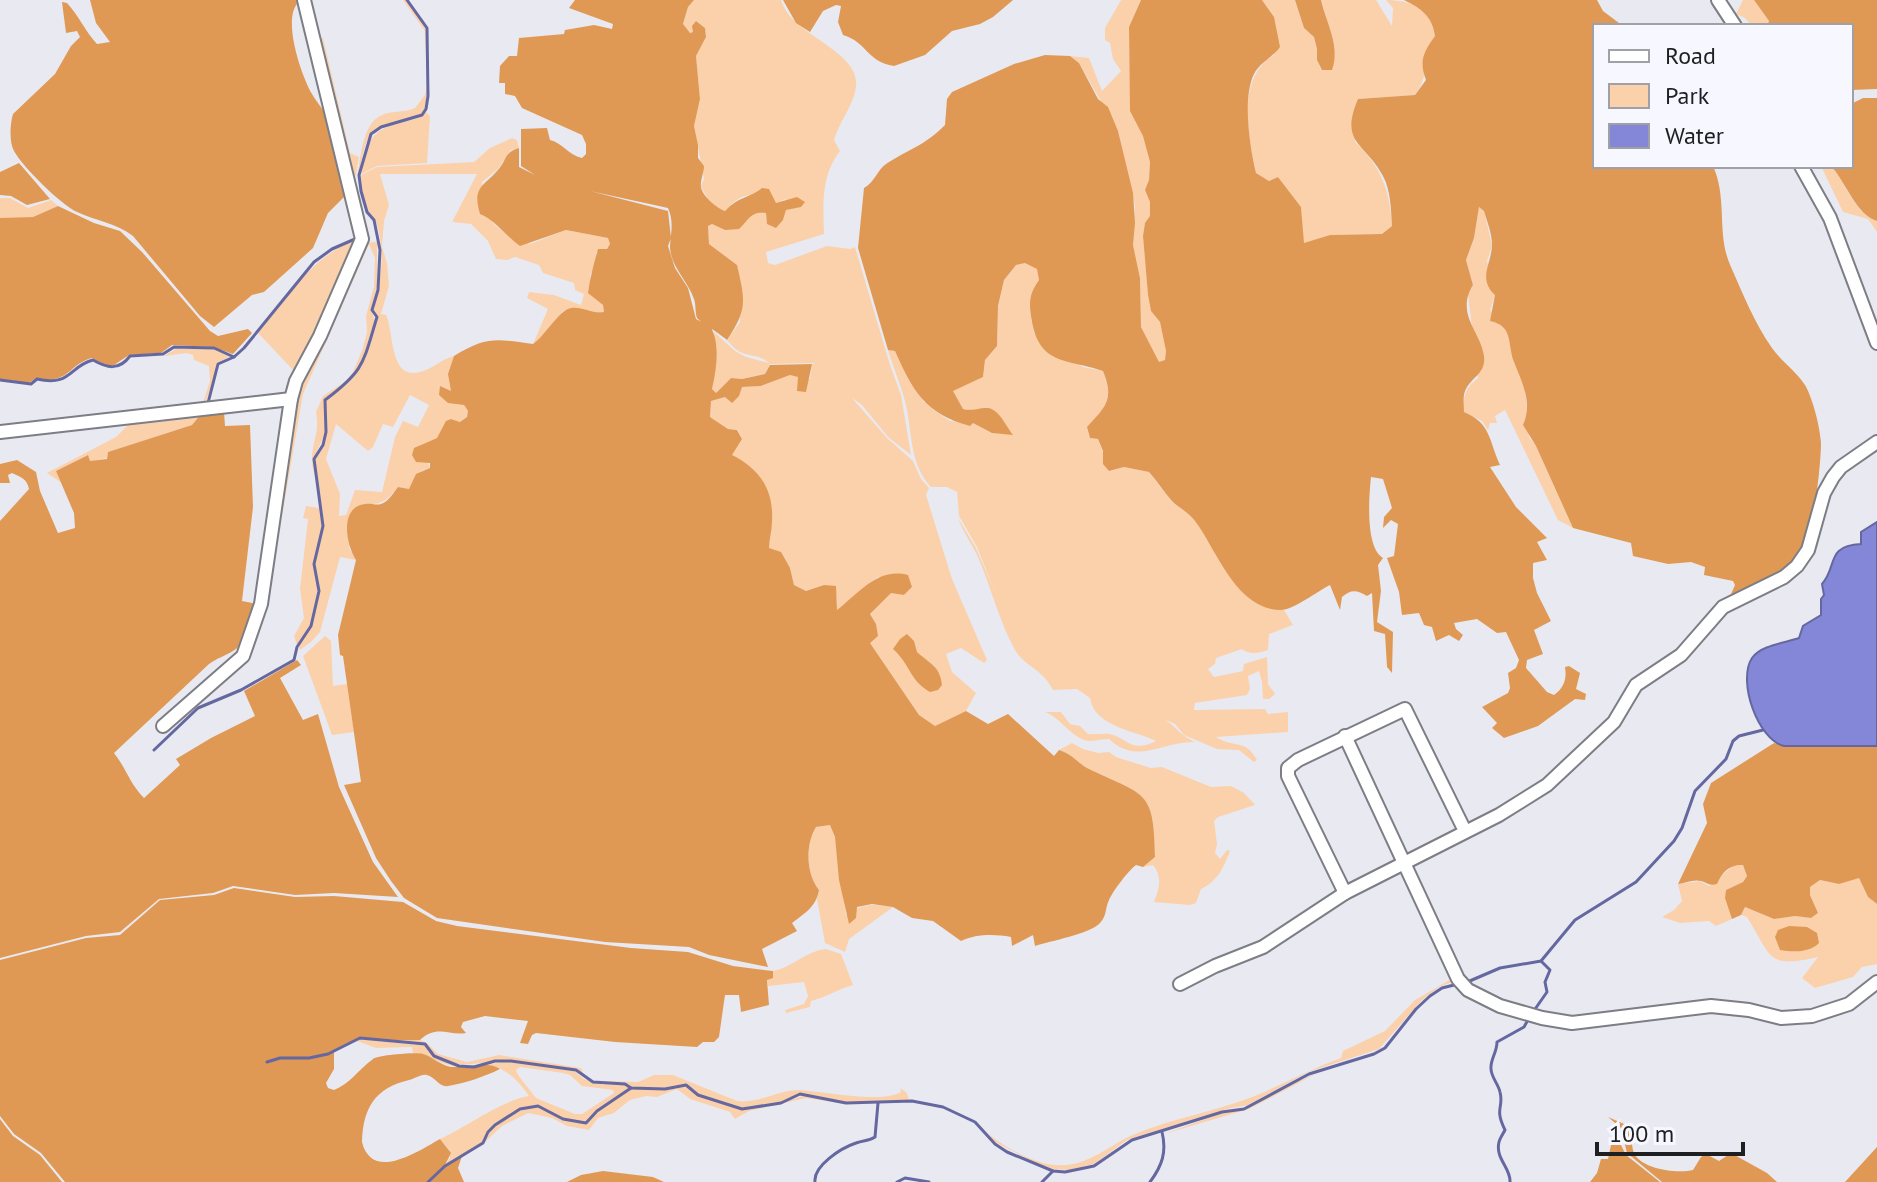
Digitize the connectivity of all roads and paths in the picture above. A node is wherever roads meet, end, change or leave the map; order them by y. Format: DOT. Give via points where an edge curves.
graph roads {
  1 [pos="304,0"];
  2 [pos="1718,0"];
  3 [pos="1734,24"];
  4 [pos="1802,168"];
  5 [pos="1877,343"];
  6 [pos="291,399"];
  7 [pos="0,432"];
  8 [pos="1877,442"];
  9 [pos="163,726"];
  10 [pos="1345,736"];
  11 [pos="1465,831"];
  12 [pos="1403,862"];
  13 [pos="1345,893"];
  14 [pos="1877,982"];
  15 [pos="1180,984"];
  1 -- 6 [label="street" via="362,239"];
  2 -- 3 [label="street"];
  4 -- 5 [label="street" via="1830,218"];
  6 -- 7 [label="street"];
  6 -- 9 [label="street" via="261,604 243,656"];
  8 -- 11 [label="street" via="1833,477 1808,550 1792,571 1723,607 1681,655 1636,685 1614,722 1547,785"];
  10 -- 11 [label="street" via="1405,709"];
  10 -- 12 [label="street"];
  10 -- 13 [label="street" via="1288,768 1288,776"];
  11 -- 12 [label="street"];
  12 -- 13 [label="street"];
  12 -- 14 [label="street" via="1462,984 1489,1001 1542,1018 1590,1022 1711,1006 1795,1018 1849,1004"];
  13 -- 15 [label="street" via="1263,947"];
}
